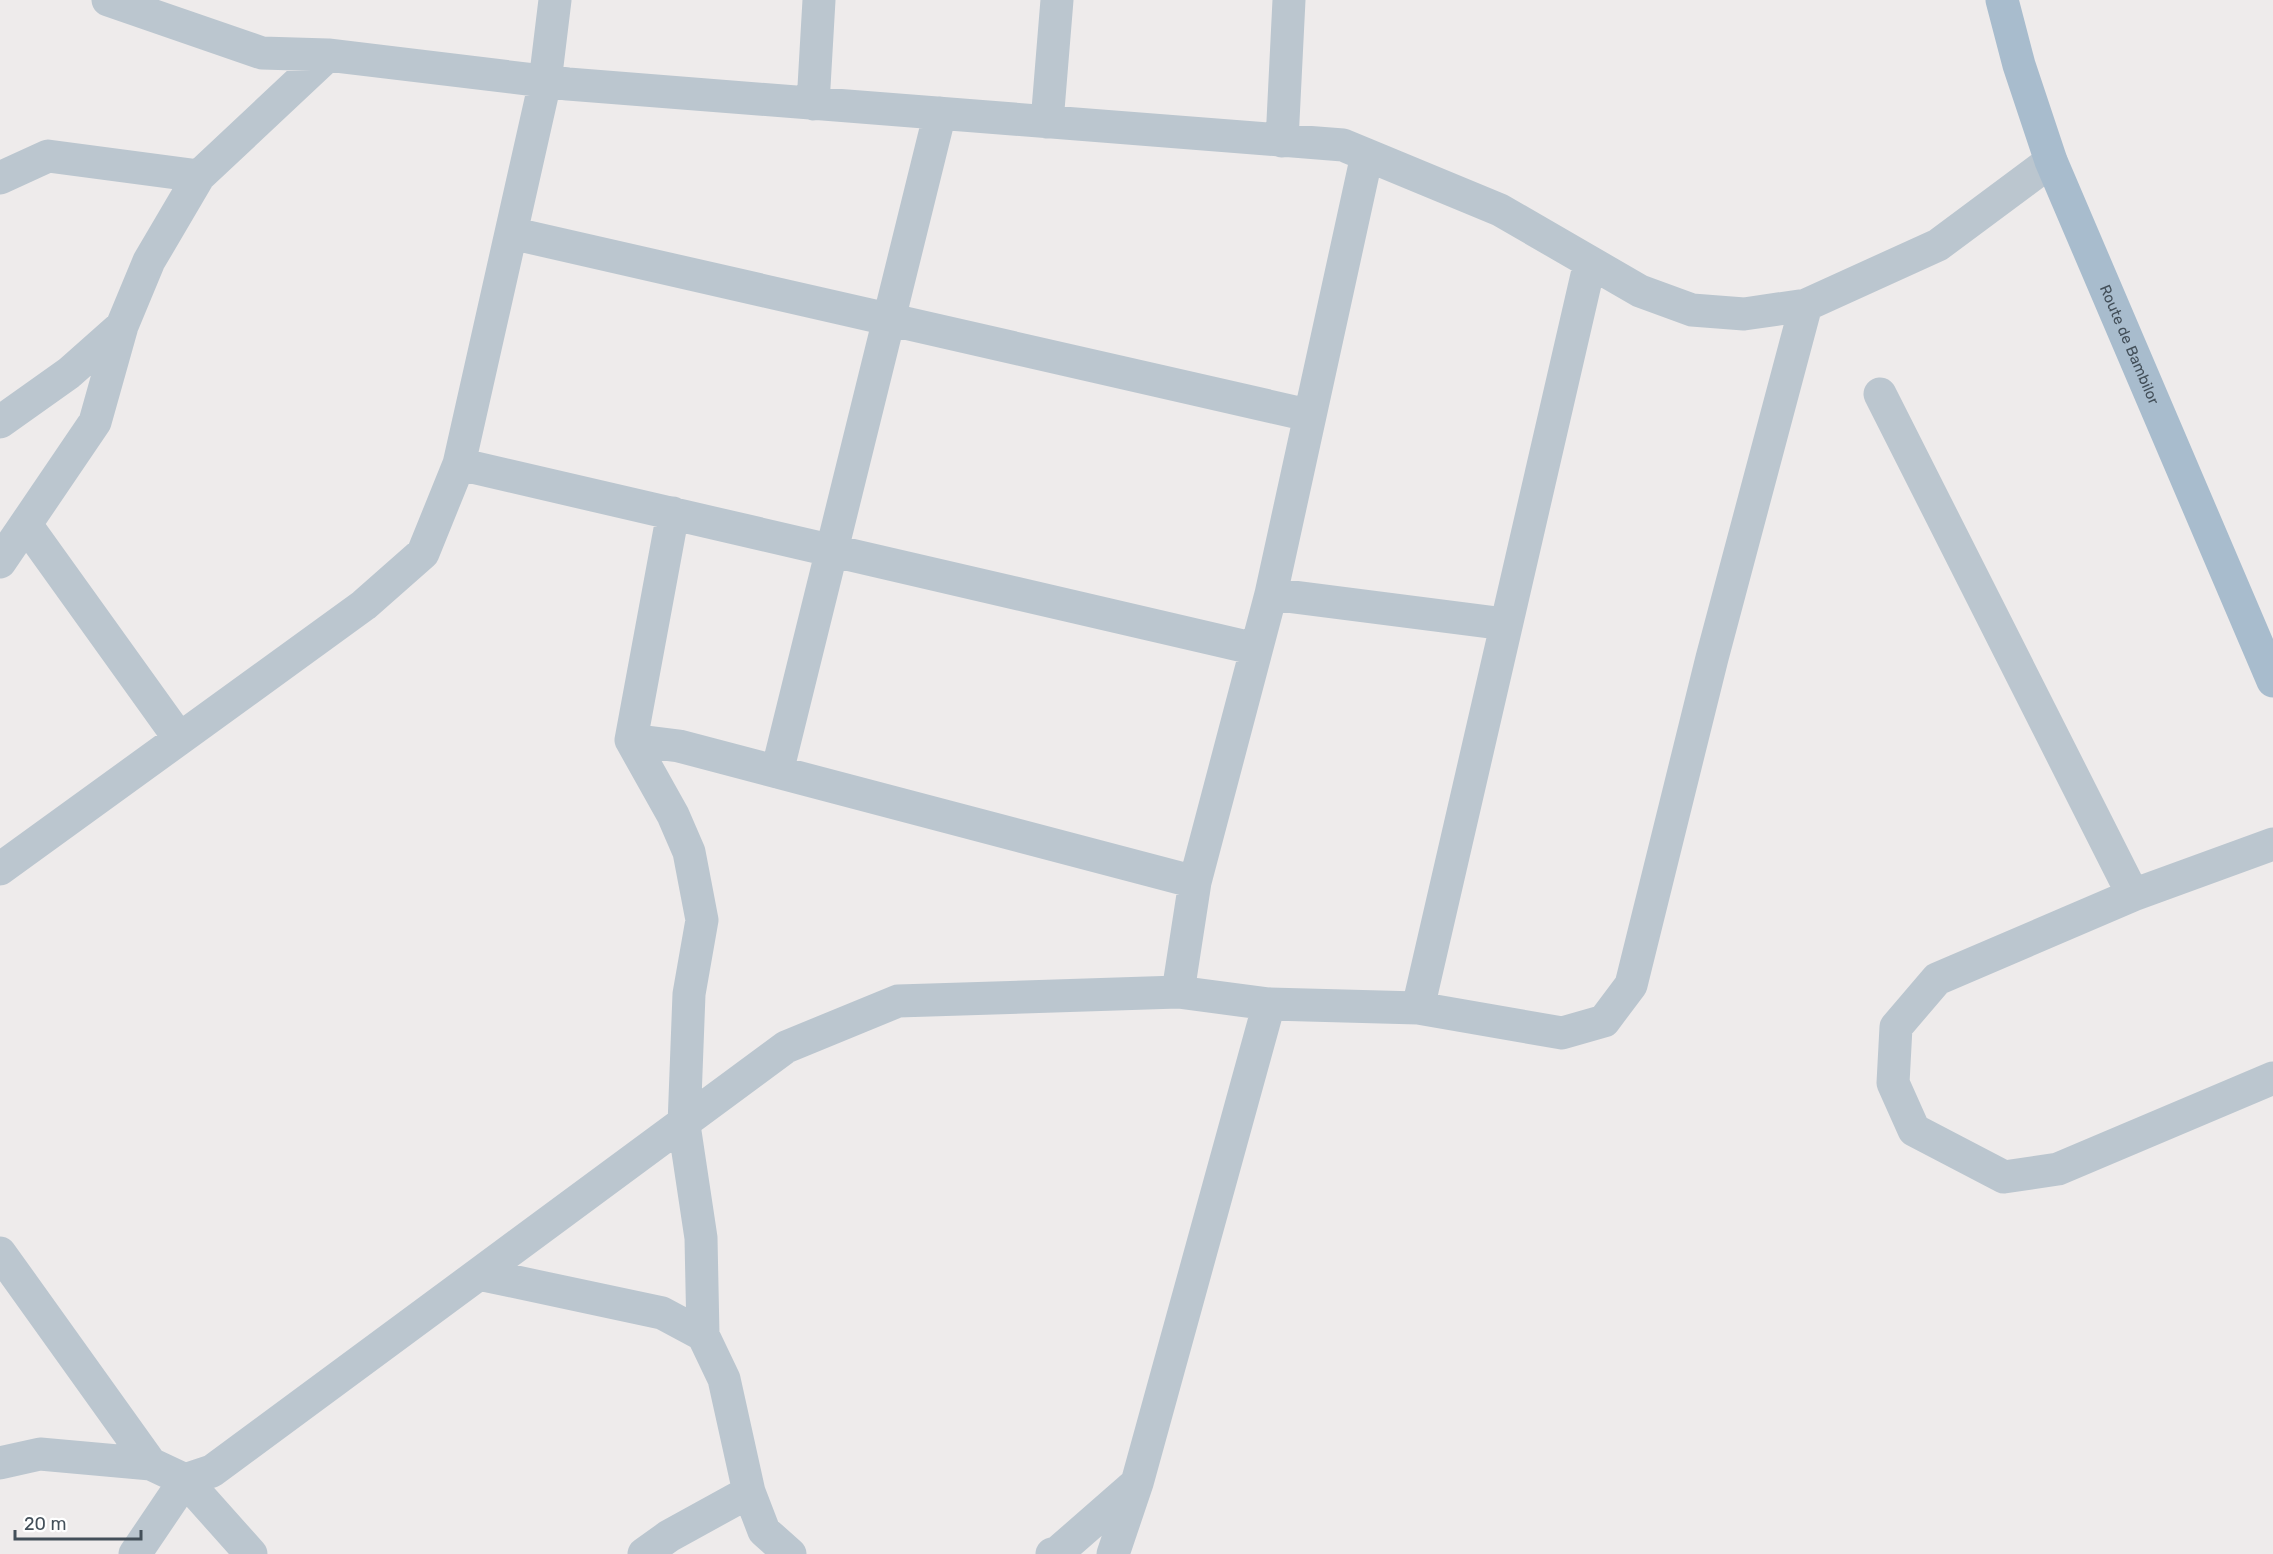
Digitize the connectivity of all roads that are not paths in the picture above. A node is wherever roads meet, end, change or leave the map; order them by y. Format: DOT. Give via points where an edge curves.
graph roads {
  1 [pos="108,0"];
  2 [pos="555,0"];
  3 [pos="819,0"];
  4 [pos="1057,0"];
  5 [pos="1289,0"];
  6 [pos="2002,0"];
  7 [pos="328,55"];
  8 [pos="545,82"];
  9 [pos="813,104"];
  10 [pos="939,113"];
  11 [pos="1047,122"];
  12 [pos="1282,141"];
  13 [pos="1367,155"];
  14 [pos="2051,161"];
  15 [pos="200,176"];
  16 [pos="0,178"];
  17 [pos="511,233"];
  18 [pos="1590,262"];
  19 [pos="1806,305"];
  20 [pos="889,320"];
  21 [pos="122,326"];
  22 [pos="1880,394"];
  23 [pos="1308,415"];
  24 [pos="0,422"];
  25 [pos="459,464"];
  26 [pos="673,513"];
  27 [pos="27,526"];
  28 [pos="833,551"];
  29 [pos="0,562"];
  30 [pos="1270,594"];
  31 [pos="1504,624"];
  32 [pos="1256,649"];
  33 [pos="2273,681"];
  34 [pos="179,738"];
  35 [pos="631,740"];
  36 [pos="777,772"];
  37 [pos="2273,844"];
  38 [pos="0,869"];
  39 [pos="1195,882"];
  40 [pos="2133,895"];
  41 [pos="1178,992"];
  42 [pos="1269,1004"];
  43 [pos="1418,1008"];
  44 [pos="2273,1078"];
  45 [pos="684,1125"];
  46 [pos="0,1253"];
  47 [pos="479,1274"];
  48 [pos="704,1335"];
  49 [pos="0,1463"];
  50 [pos="151,1464"];
  51 [pos="185,1480"];
  52 [pos="1137,1483"];
  53 [pos="749,1492"];
  54 [pos="135,1554"];
  55 [pos="251,1554"];
  56 [pos="644,1554"];
  57 [pos="790,1554"];
  58 [pos="1052,1554"];
  59 [pos="1113,1554"];
  1 -- 7 [label="street" via="262,54"];
  2 -- 8 [label="street"];
  3 -- 9 [label="street"];
  4 -- 11 [label="street"];
  5 -- 12 [label="street"];
  6 -- 14 [label="main road, Route de Bambilor"];
  7 -- 8 [label="street"];
  7 -- 15 [label="street"];
  8 -- 9 [label="street"];
  8 -- 17 [label="street"];
  9 -- 10 [label="street"];
  10 -- 11 [label="street"];
  10 -- 20 [label="street"];
  11 -- 12 [label="street"];
  12 -- 13 [label="street" via="1343,145"];
  13 -- 18 [label="street" via="1500,210"];
  13 -- 23 [label="street"];
  14 -- 19 [label="street" via="1938,245"];
  14 -- 33 [label="main road, Route de Bambilor"];
  15 -- 16 [label="street" via="48,156"];
  15 -- 21 [label="street" via="149,261"];
  17 -- 20 [label="street"];
  17 -- 25 [label="street"];
  18 -- 19 [label="street" via="1640,291 1692,310 1744,314"];
  18 -- 31 [label="street"];
  19 -- 43 [label="street" via="1712,658 1631,985 1604,1021 1562,1033"];
  20 -- 23 [label="street"];
  20 -- 28 [label="street"];
  21 -- 24 [label="street" via="69,373"];
  21 -- 27 [label="street" via="95,422"];
  22 -- 40 [label="street"];
  23 -- 30 [label="street"];
  25 -- 26 [label="street"];
  25 -- 34 [label="street" via="423,553 364,605"];
  26 -- 28 [label="street"];
  26 -- 35 [label="street"];
  27 -- 29 [label="street"];
  27 -- 34 [label="street"];
  28 -- 32 [label="street"];
  28 -- 36 [label="street"];
  30 -- 31 [label="street"];
  30 -- 32 [label="street"];
  31 -- 43 [label="street"];
  32 -- 39 [label="street"];
  34 -- 38 [label="street"];
  35 -- 36 [label="street" via="679,746"];
  35 -- 45 [label="street" via="689,852 702,920 689,994"];
  36 -- 39 [label="street"];
  37 -- 40 [label="street"];
  39 -- 41 [label="street"];
  40 -- 44 [label="street" via="1937,979 1896,1027 1893,1083 1914,1130 2004,1177 2058,1169"];
  41 -- 42 [label="street"];
  41 -- 45 [label="street" via="898,1001 786,1047"];
  42 -- 43 [label="street"];
  42 -- 52 [label="street"];
  45 -- 47 [label="street"];
  45 -- 48 [label="street" via="701,1238"];
  46 -- 50 [label="street"];
  47 -- 48 [label="street" via="662,1313"];
  47 -- 51 [label="street" via="212,1471"];
  48 -- 53 [label="street" via="724,1378"];
  49 -- 50 [label="street" via="40,1454"];
  50 -- 51 [label="street"];
  51 -- 54 [label="street"];
  51 -- 55 [label="street"];
  52 -- 58 [label="street"];
  52 -- 59 [label="street"];
  53 -- 56 [label="street"];
  53 -- 57 [label="street" via="764,1531"];
}
